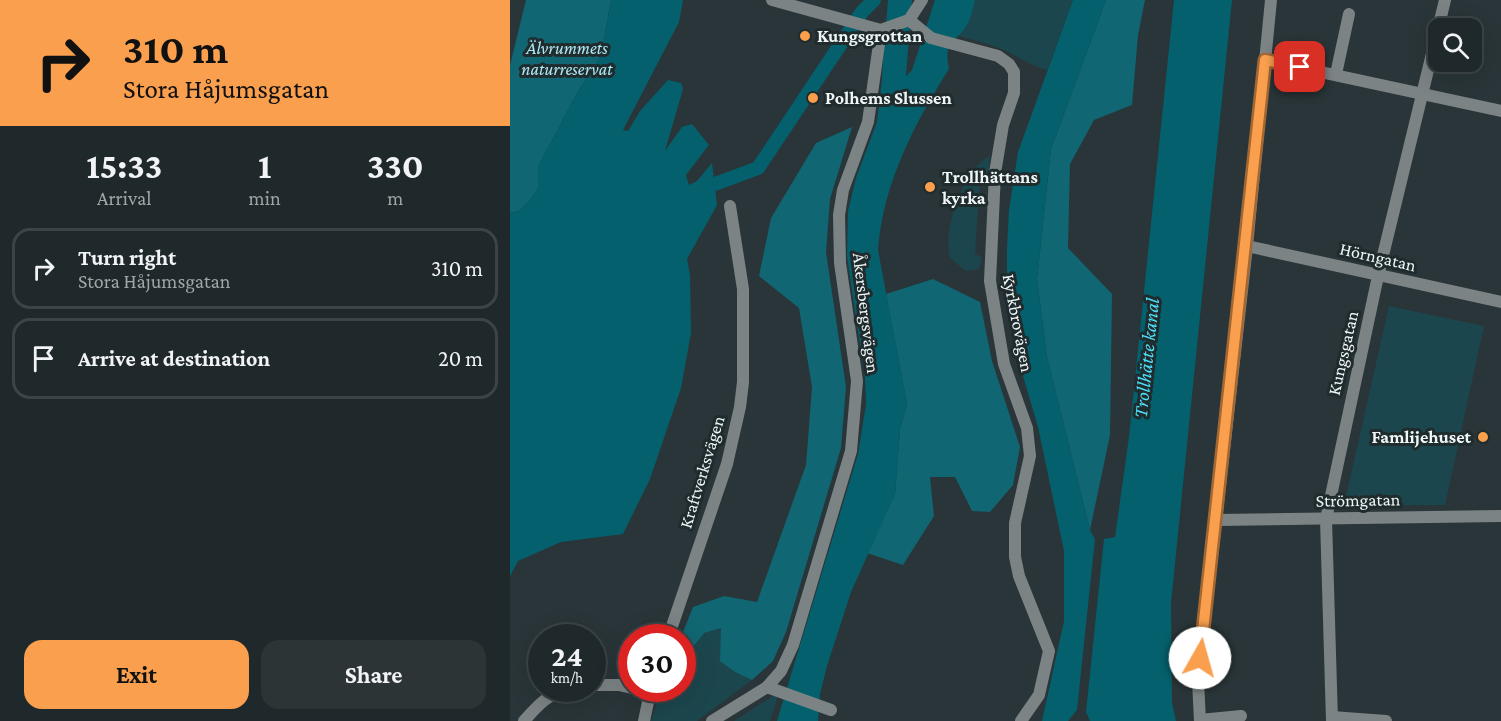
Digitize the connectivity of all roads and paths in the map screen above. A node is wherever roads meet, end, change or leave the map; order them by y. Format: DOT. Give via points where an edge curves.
graph roads {
  1 [pos="772,0"];
  2 [pos="922,0"];
  3 [pos="1270,0"];
  4 [pos="1445,0"];
  5 [pos="1349,14"];
  6 [pos="908,23"];
  7 [pos="879,29"];
  8 [pos="1265,60"];
  9 [pos="1336,74"];
  10 [pos="1424,92"];
  11 [pos="1501,111"];
  12 [pos="730,206"];
  13 [pos="1247,246"];
  14 [pos="1378,276"];
  15 [pos="1501,302"];
  16 [pos="1501,516"];
  17 [pos="1326,519"];
  18 [pos="1216,520"];
  19 [pos="673,624"];
  20 [pos="767,687"];
  21 [pos="541,702"];
  22 [pos="648,702"];
  23 [pos="831,710"];
  24 [pos="1241,716"];
  25 [pos="1332,719"];
  26 [pos="524,721"];
  27 [pos="644,721"];
  28 [pos="712,721"];
  29 [pos="1021,721"];
  30 [pos="1200,721"];
  31 [pos="1386,721"];
  1 -- 7 [label="street"];
  2 -- 6 [label="street"];
  3 -- 8 [label="street"];
  4 -- 10 [label="street, Kungsgatan"];
  5 -- 9 [label="street"];
  6 -- 7 [label="street"];
  6 -- 29 [label="street, Kyrkbrovägen" via="931,38 998,56 1009,64 1016,82 995,173 990,280 1004,364 1027,428 1030,456 1015,523 1015,557 1049,651 1039,695"];
  7 -- 20 [label="street, Åkersbergsvägen" via="868,122 843,190 839,215 840,263 857,381 851,451 793,645 781,671"];
  8 -- 9 [label="street"];
  8 -- 13 [label="street"];
  9 -- 10 [label="street"];
  10 -- 11 [label="street"];
  10 -- 14 [label="street, Kungsgatan"];
  12 -- 19 [label="street, Kraftverksvägen" via="742,289 740,407 727,464"];
  13 -- 14 [label="street, Hörngatan"];
  13 -- 18 [label="street"];
  14 -- 15 [label="street, Hörngatan"];
  14 -- 17 [label="street, Kungsgatan"];
  16 -- 17 [label="street, Strömgatan"];
  17 -- 18 [label="street, Strömgatan"];
  17 -- 25 [label="street, Kungsgatan"];
  18 -- 30 [label="street" via="1198,681"];
  20 -- 23 [label="street"];
  20 -- 28 [label="street, Åkersbergsvägen"];
  21 -- 26 [label="street"];
  22 -- 27 [label="street"];
  24 -- 30 [label="street"];
  25 -- 31 [label="street"];
}
